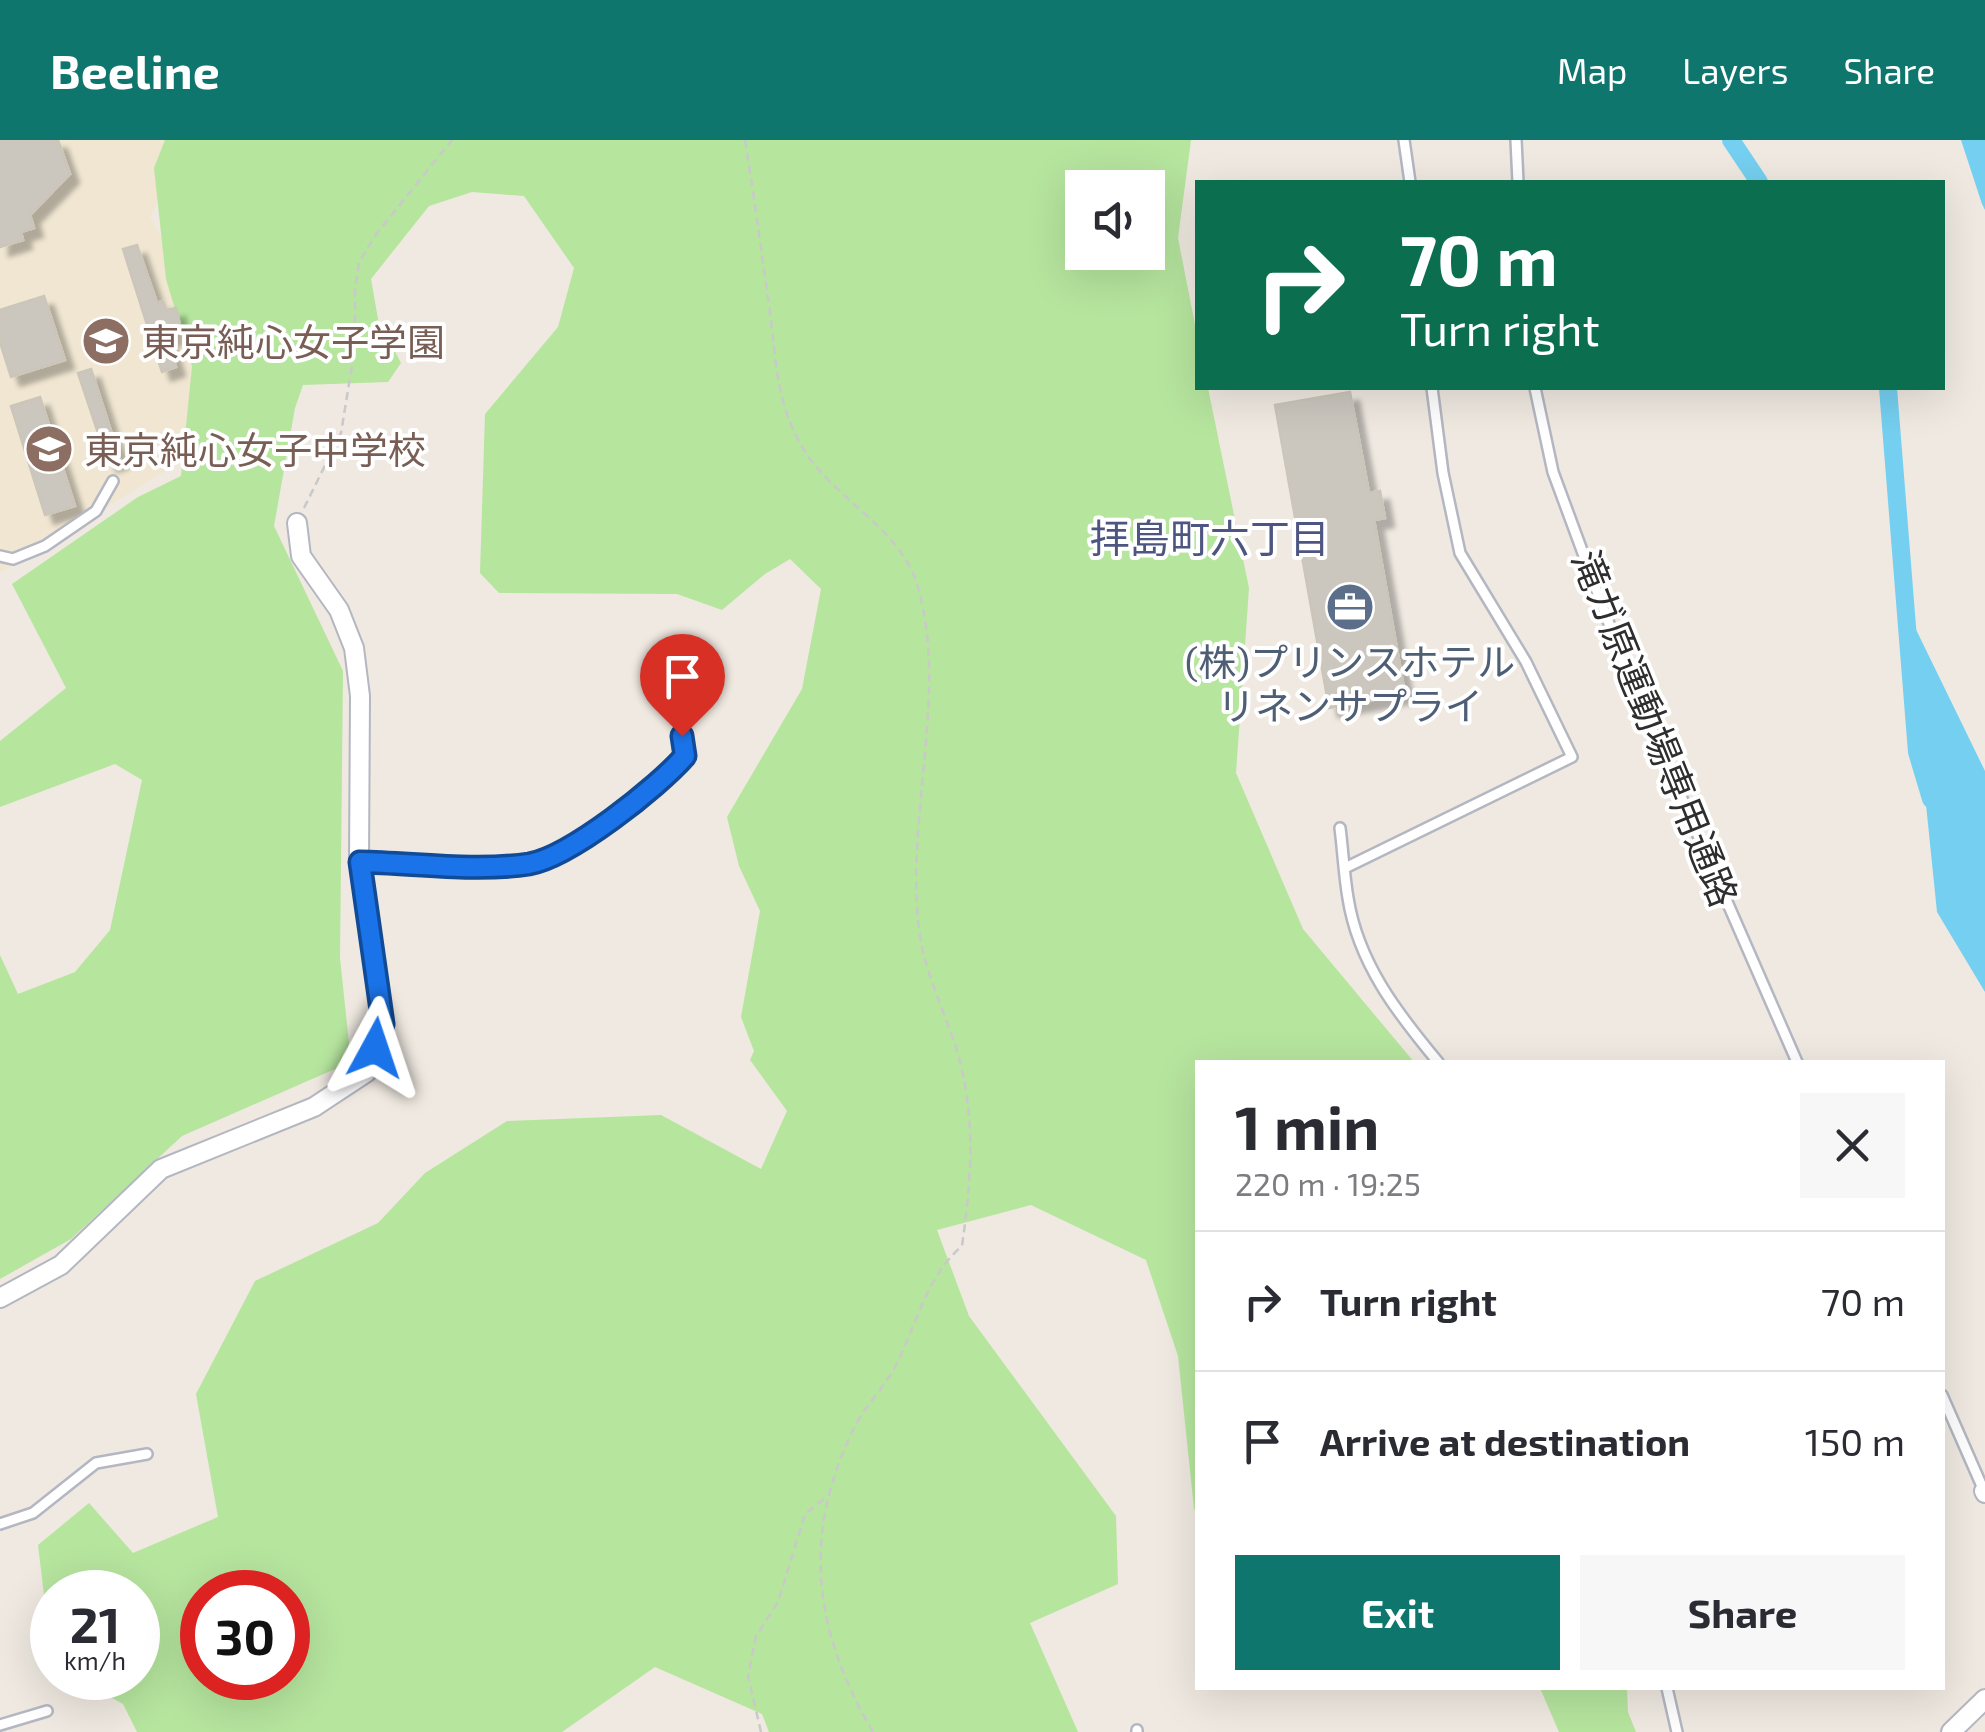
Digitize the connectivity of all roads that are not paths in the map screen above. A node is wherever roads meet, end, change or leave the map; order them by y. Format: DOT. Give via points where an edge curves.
graph roads {
  1 [pos="1404,140"];
  2 [pos="1516,140"];
  3 [pos="1410,180"];
  4 [pos="1518,180"];
  5 [pos="1432,390"];
  6 [pos="1535,390"];
  7 [pos="113,481"];
  8 [pos="297,523"];
  9 [pos="0,556"];
  10 [pos="682,736"];
  11 [pos="1340,828"];
  12 [pos="360,862"];
  13 [pos="1345,868"];
  14 [pos="1436,1060"];
  15 [pos="1797,1060"];
  16 [pos="0,1298"];
  17 [pos="1945,1402"];
  18 [pos="147,1454"];
  19 [pos="1985,1492"];
  20 [pos="0,1524"];
  21 [pos="1667,1690"];
  22 [pos="1985,1699"];
  23 [pos="46,1711"];
  24 [pos="0,1725"];
  25 [pos="1677,1732"];
  26 [pos="1951,1732"];
  1 -- 3 [label="lane"];
  2 -- 4 [label="lane"];
  5 -- 13 [label="lane" via="1460,553 1526,662 1572,757"];
  6 -- 15 [label="lane, 滝ガ原運動場専用通路" via="1553,472 1628,675"];
  7 -- 9 [label="lane" via="96,511 45,546 14,559"];
  8 -- 12 [label="street" via="301,556 339,610 354,648"];
  10 -- 12 [label="street" via="685,756 662,782 532,864"];
  11 -- 13 [label="lane"];
  12 -- 16 [label="street" via="383,1024 367,1072 314,1107 161,1169 61,1265"];
  13 -- 14 [label="lane" via="1365,956"];
  17 -- 19 [label="lane"];
  18 -- 20 [label="lane" via="96,1463 33,1512"];
  21 -- 25 [label="lane"];
  22 -- 26 [label="street"];
  23 -- 24 [label="lane"];
}
